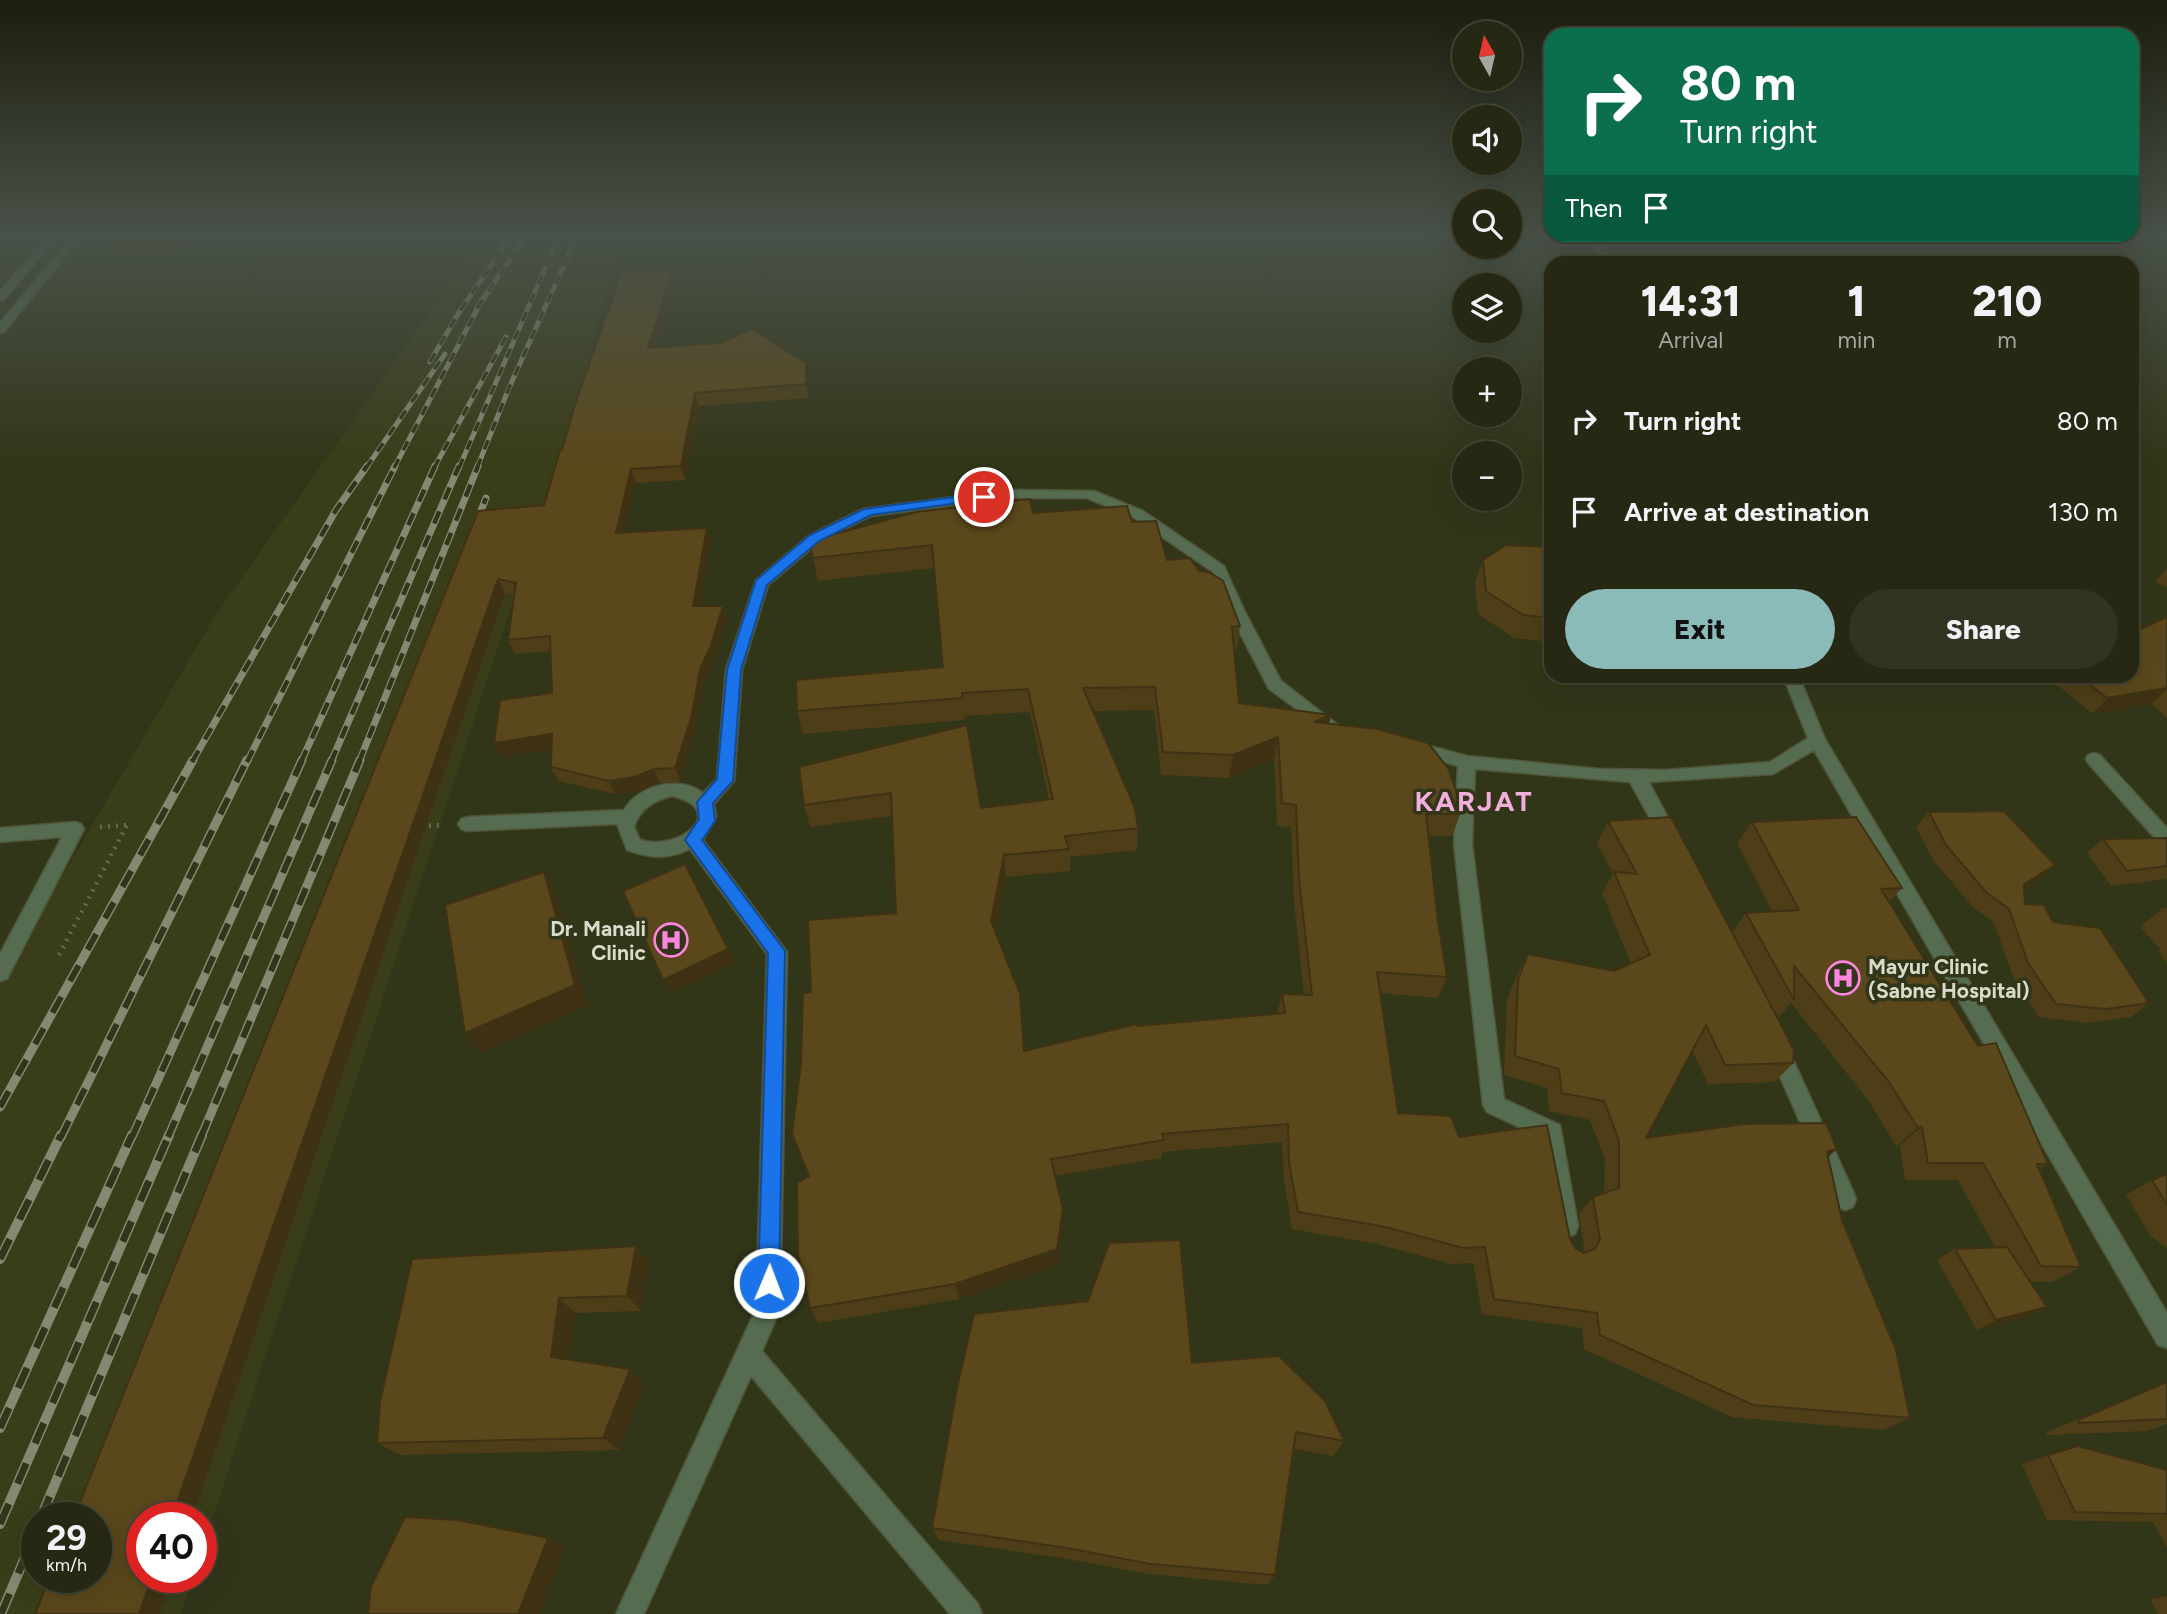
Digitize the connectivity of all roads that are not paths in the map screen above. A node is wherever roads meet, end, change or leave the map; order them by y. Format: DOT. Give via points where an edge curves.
graph roads {
  1 [pos="15,311"];
  2 [pos="0,330"];
  3 [pos="1794,683"];
  4 [pos="1340,728"];
  5 [pos="1817,740"];
  6 [pos="1404,745"];
  7 [pos="2094,760"];
  8 [pos="1467,762"];
  9 [pos="1633,775"];
  10 [pos="705,802"];
  11 [pos="627,817"];
  12 [pos="467,824"];
  13 [pos="0,835"];
  14 [pos="693,840"];
  15 [pos="2167,840"];
  16 [pos="1678,854"];
  17 [pos="0,972"];
  18 [pos="1767,1027"];
  19 [pos="1845,1199"];
  20 [pos="1569,1241"];
  21 [pos="2167,1336"];
  22 [pos="748,1354"];
  23 [pos="630,1614"];
  24 [pos="968,1614"];
  1 -- 2 [label="street"];
  3 -- 5 [label="street"];
  4 -- 10 [label="street" via="1328,725 1275,685 1219,569 1138,514 1089,494 1007,494 869,512 815,538 761,583 734,670 725,781"];
  5 -- 9 [label="street" via="1773,768"];
  5 -- 21 [label="street"];
  6 -- 8 [label="street"];
  7 -- 15 [label="street"];
  8 -- 9 [label="street"];
  8 -- 20 [label="street" via="1463,844 1494,1105 1552,1132"];
  9 -- 16 [label="street"];
  10 -- 11 [label="street" via="685,790 665,790 645,798"];
  10 -- 14 [label="street" via="707,821"];
  11 -- 12 [label="street"];
  11 -- 14 [label="street" via="627,837 643,850 668,851"];
  13 -- 17 [label="street" via="75,829"];
  14 -- 22 [label="street" via="776,951 768,1310"];
  18 -- 19 [label="street"];
  22 -- 23 [label="street"];
  22 -- 24 [label="street"];
}
